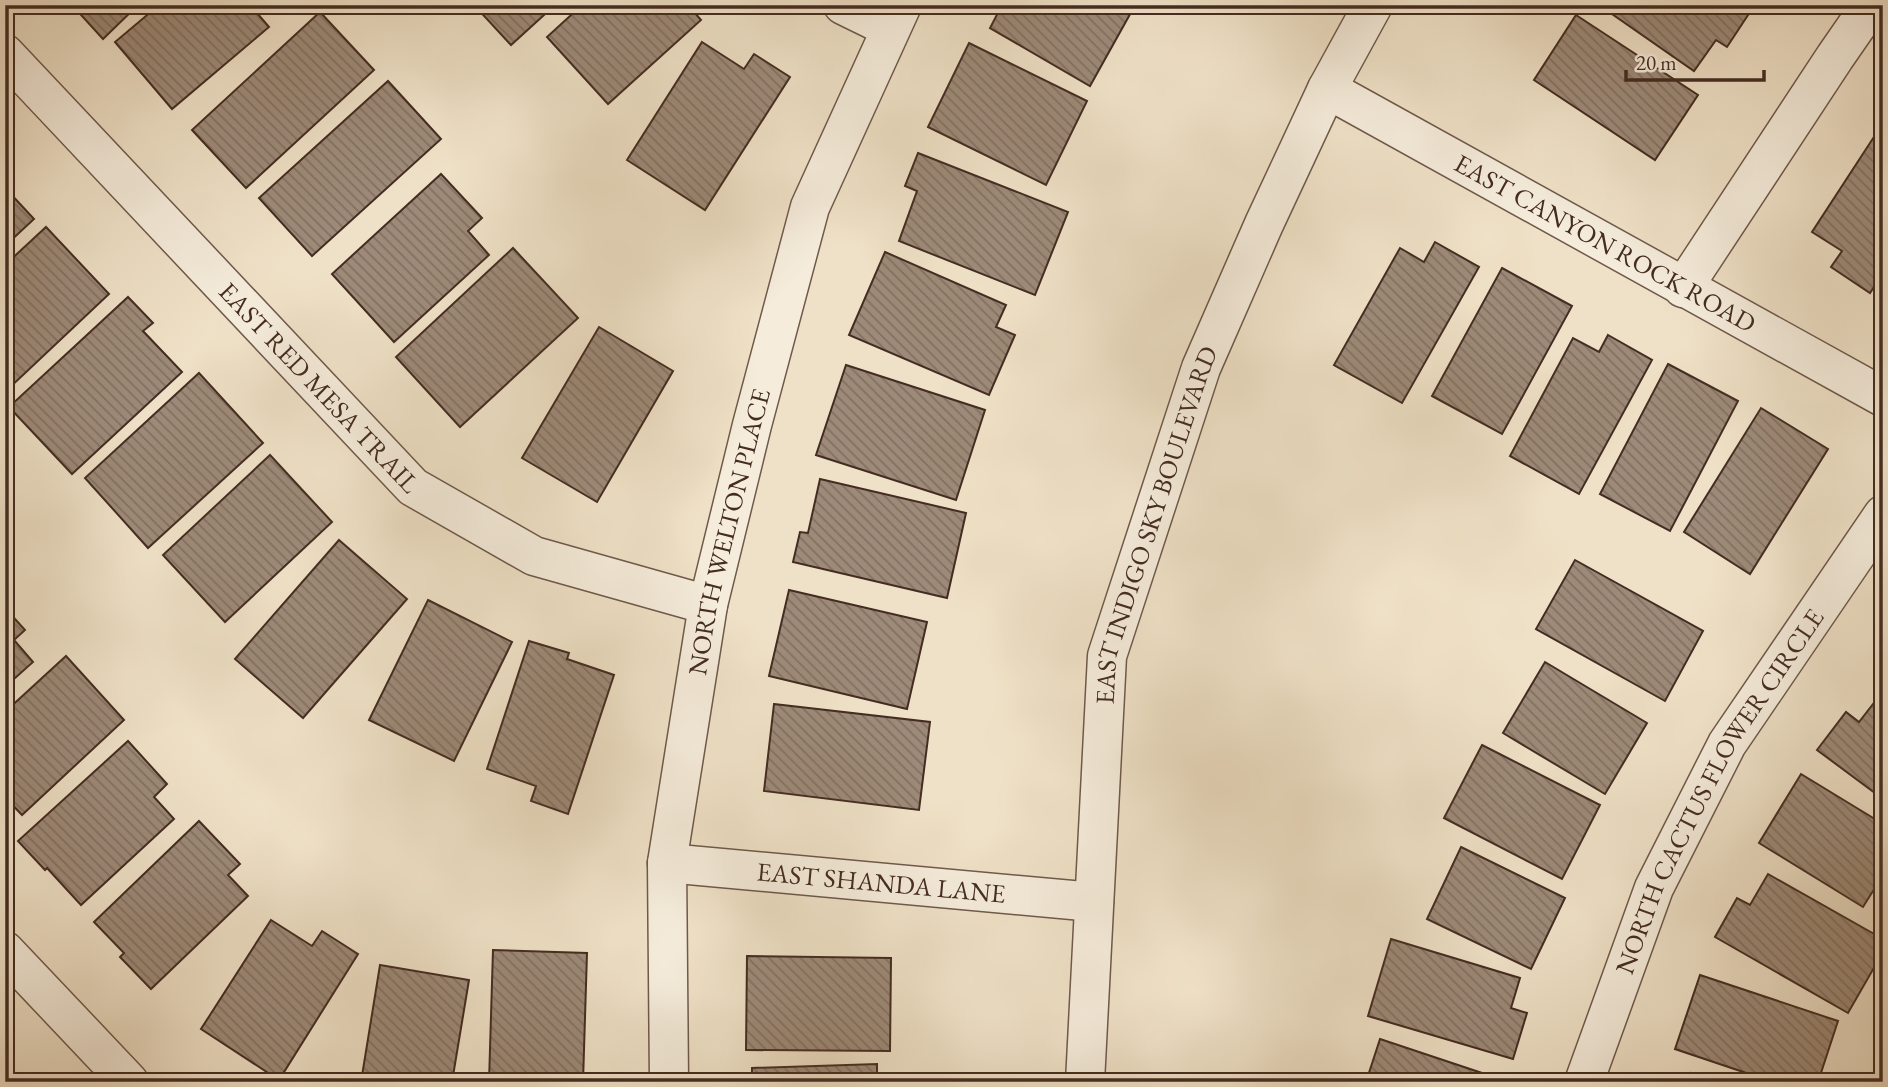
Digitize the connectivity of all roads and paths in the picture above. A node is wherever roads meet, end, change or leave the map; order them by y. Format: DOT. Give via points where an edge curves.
graph roads {
  1 [pos="843,5"];
  2 [pos="1373,5"];
  3 [pos="1871,5"];
  4 [pos="896,17"];
  5 [pos="5,54"];
  6 [pos="1327,89"];
  7 [pos="1683,288"];
  8 [pos="1883,397"];
  9 [pos="1883,515"];
  10 [pos="708,605"];
  11 [pos="667,863"];
  12 [pos="1094,902"];
  13 [pos="5,951"];
  14 [pos="129,1082"];
  15 [pos="669,1082"];
  16 [pos="1084,1082"];
  17 [pos="1584,1082"];
  1 -- 4 [label="street"];
  2 -- 6 [label="street, EAST INDIGO SKY BOULEVARD"];
  3 -- 7 [label="street"];
  4 -- 10 [label="street, NORTH WELTON PLACE" via="810,207"];
  5 -- 10 [label="street, EAST RED MESA TRAIL" via="413,487 534,556"];
  6 -- 7 [label="street, EAST CANYON ROCK ROAD"];
  6 -- 12 [label="street, EAST INDIGO SKY BOULEVARD" via="1201,368 1107,656"];
  7 -- 8 [label="street, EAST CANYON ROCK ROAD"];
  9 -- 17 [label="street, NORTH CACTUS FLOWER CIRCLE" via="1727,744 1654,888"];
  10 -- 11 [label="street, NORTH WELTON PLACE"];
  11 -- 12 [label="street, EAST SHANDA LANE"];
  11 -- 15 [label="street, NORTH WELTON PLACE"];
  12 -- 16 [label="street, EAST INDIGO SKY BOULEVARD"];
  13 -- 14 [label="street"];
}
